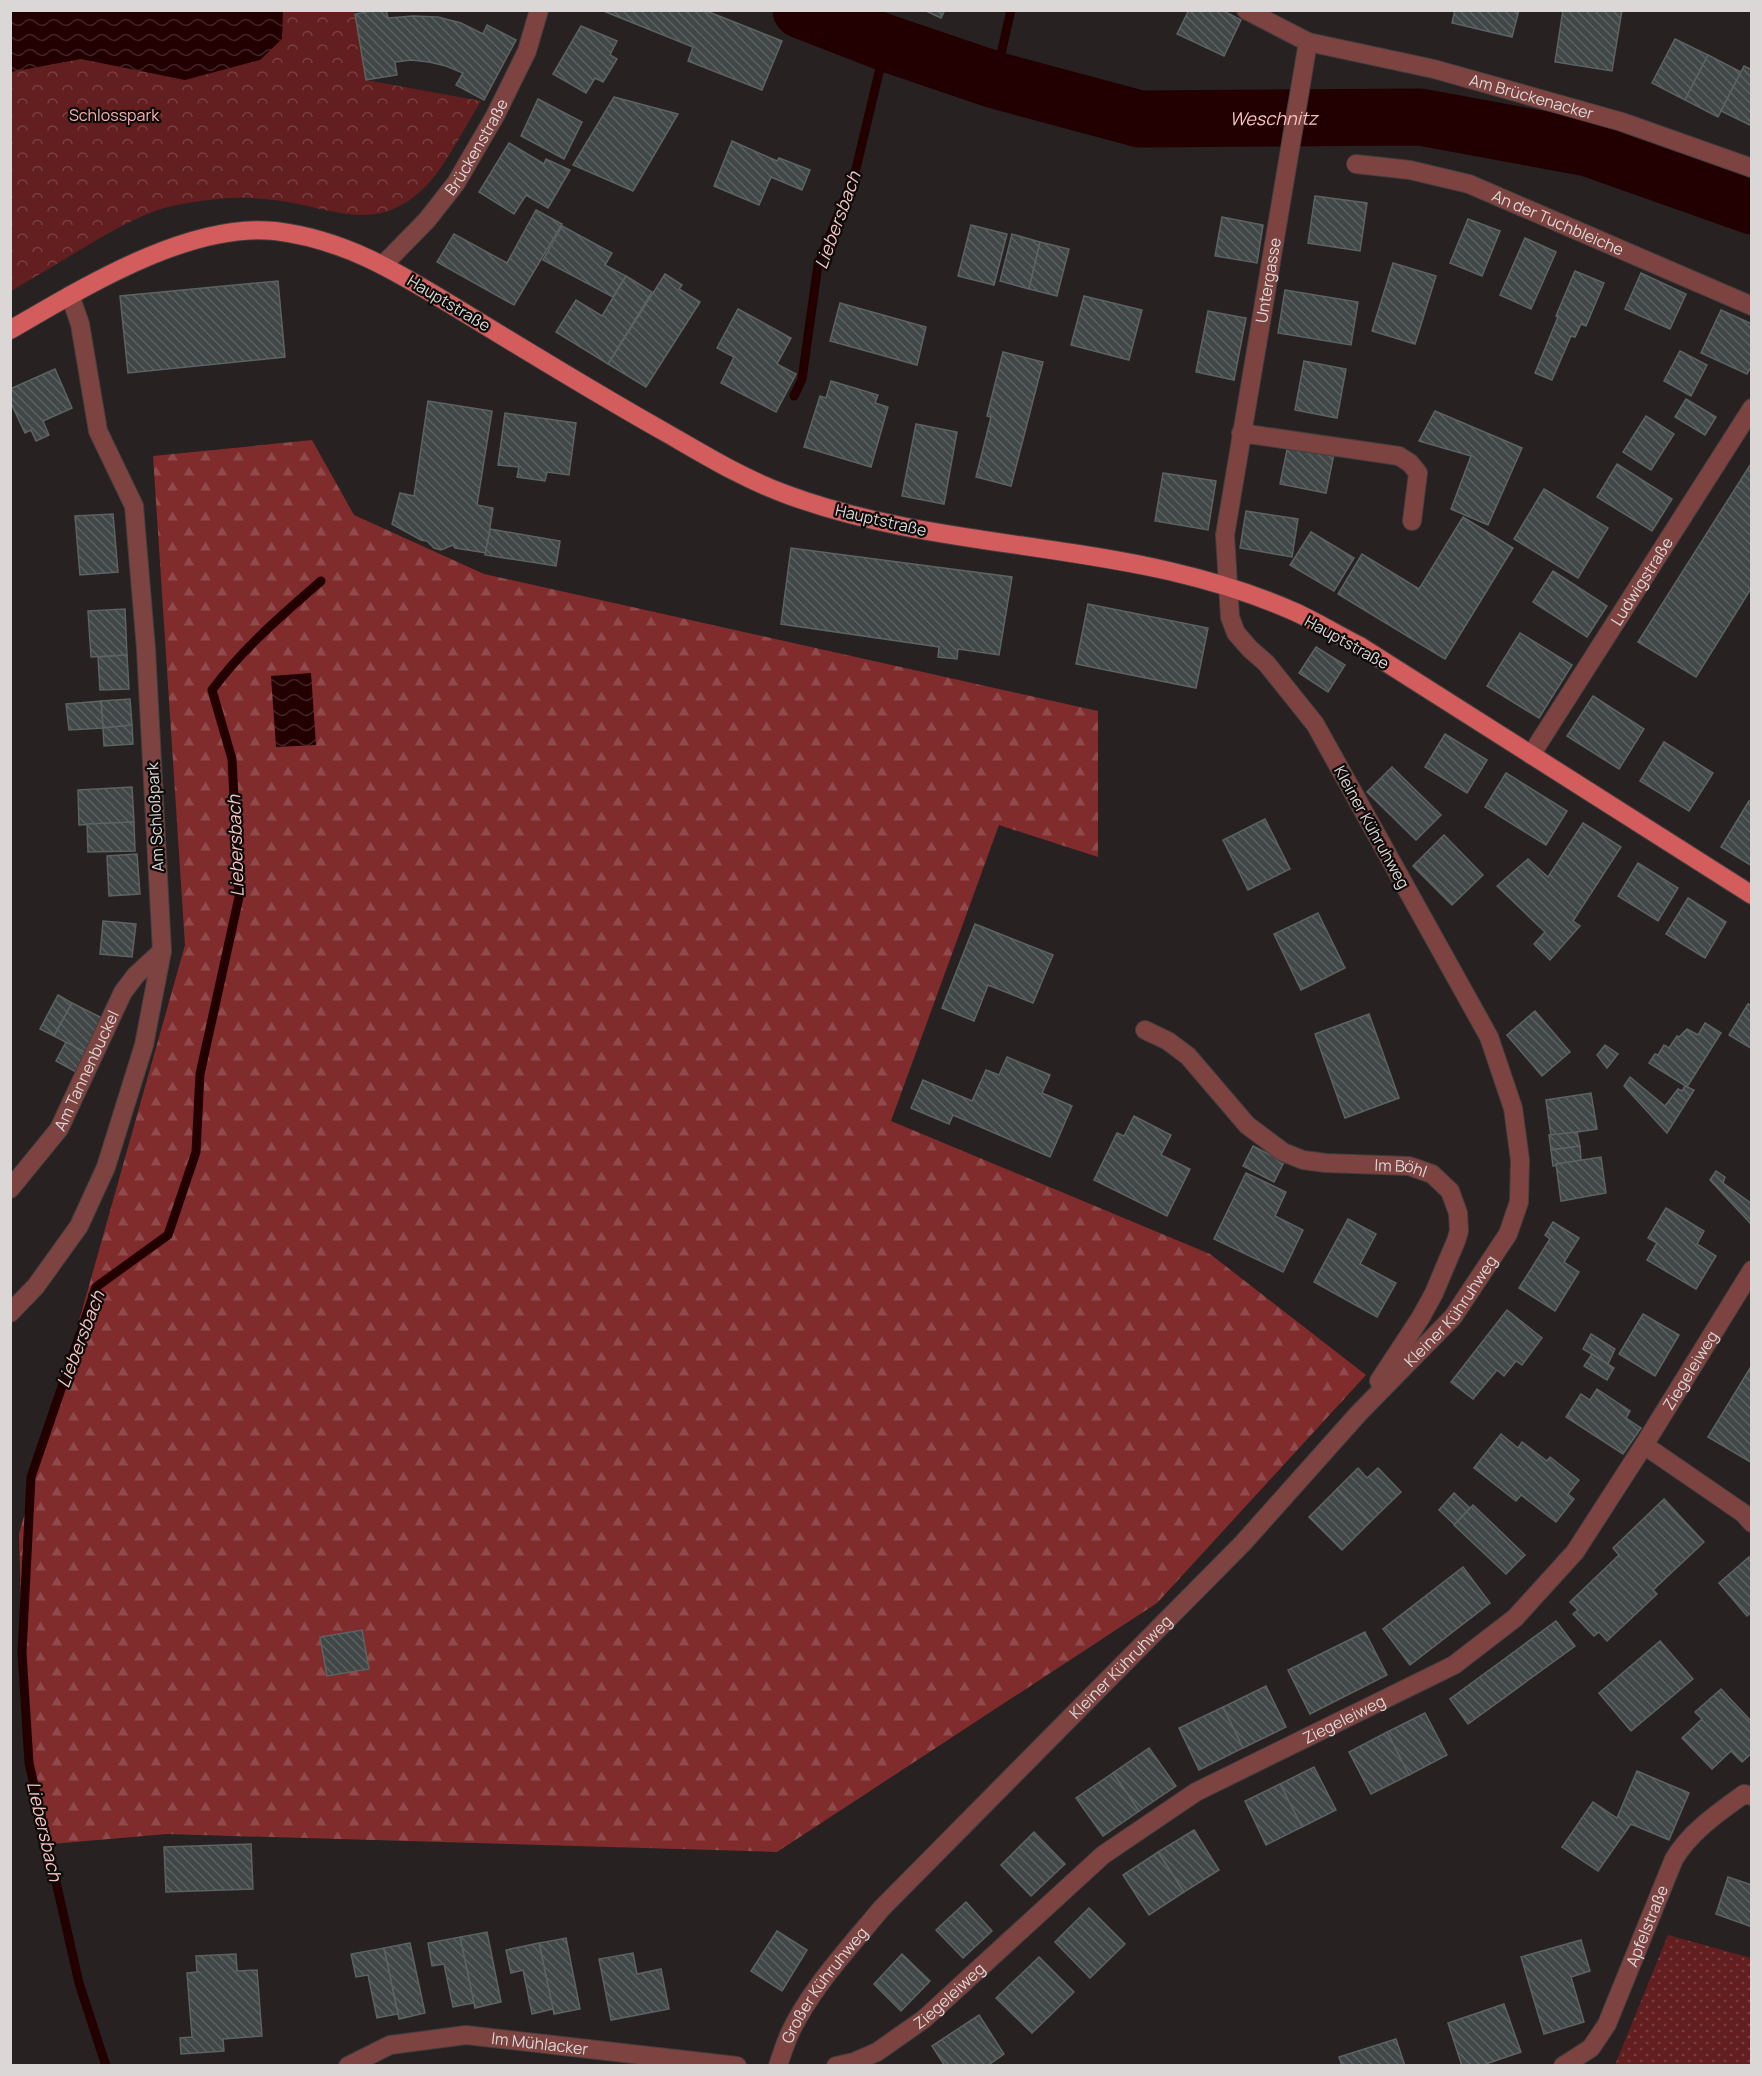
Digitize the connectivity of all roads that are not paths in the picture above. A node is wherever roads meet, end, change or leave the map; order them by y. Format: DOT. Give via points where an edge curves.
graph roads {
  1 [pos="539,10"];
  2 [pos="1246,10"];
  3 [pos="1308,42"];
  4 [pos="1356,164"];
  5 [pos="1752,168"];
  6 [pos="384,264"];
  7 [pos="70,295"];
  8 [pos="1752,306"];
  9 [pos="10,330"];
  10 [pos="1752,408"];
  11 [pos="1241,433"];
  12 [pos="1412,521"];
  13 [pos="1228,586"];
  14 [pos="1531,755"];
  15 [pos="1752,895"];
  16 [pos="162,951"];
  17 [pos="1145,1030"];
  18 [pos="10,1189"];
  19 [pos="1752,1270"];
  20 [pos="10,1313"];
  21 [pos="1359,1413"];
  22 [pos="1644,1445"];
  23 [pos="1752,1523"];
  24 [pos="1749,1793"];
  25 [pos="881,1909"];
  26 [pos="348,2066"];
  27 [pos="737,2066"];
  28 [pos="778,2066"];
  29 [pos="836,2066"];
  30 [pos="1563,2066"];
  1 -- 6 [label="street, Brückenstraße" via="527,51 456,183"];
  2 -- 3 [label="street"];
  3 -- 5 [label="street, Am Brückenacker" via="1434,69 1600,116"];
  3 -- 11 [label="street, Untergasse"];
  4 -- 8 [label="street, An der Tuchbleiche" via="1410,170 1469,184"];
  6 -- 7 [label="main road, Hauptstraße" via="323,241 248,230 216,235 154,254"];
  6 -- 13 [label="main road, Hauptstraße" via="628,411 733,471 787,495 924,531 1102,559"];
  7 -- 9 [label="main road, Hauptstraße"];
  7 -- 16 [label="street, Am Schloßpark" via="80,324 98,431 134,506"];
  10 -- 14 [label="street, Ludwigstraße"];
  11 -- 12 [label="street" via="1400,456 1418,473"];
  11 -- 13 [label="street, Untergasse" via="1224,535"];
  13 -- 14 [label="main road, Hauptstraße" via="1294,612 1360,646"];
  13 -- 21 [label="street, Kleiner Kühruhweg" via="1230,617 1236,633 1315,724 1489,1036 1513,1108 1520,1160 1519,1202 1508,1234 1453,1317"];
  14 -- 15 [label="main road, Hauptstraße"];
  16 -- 18 [label="street, Am Tannenbuckel" via="123,992 59,1129"];
  16 -- 20 [label="street, Am Schloßpark" via="144,1045 106,1167 79,1226 36,1286"];
  17 -- 21 [label="street, Im Böhl" via="1183,1052 1247,1125 1283,1152 1326,1163 1409,1166 1432,1174 1450,1191 1458,1213 1456,1241 1421,1317"];
  19 -- 22 [label="street, Ziegeleiweg"];
  21 -- 25 [label="street, Kleiner Kühruhweg" via="1243,1543"];
  22 -- 23 [label="street"];
  22 -- 29 [label="street, Ziegeleiweg" via="1575,1552 1515,1618 1455,1665 1196,1792 1103,1855 924,2019 878,2052"];
  24 -- 30 [label="street, Apfelstraße" via="1707,1822 1681,1848 1607,2024 1591,2048"];
  25 -- 28 [label="street, Großer Kühruhweg" via="809,2001 789,2034"];
  26 -- 27 [label="street, Im Mühlacker" via="390,2045 466,2035"];
}
